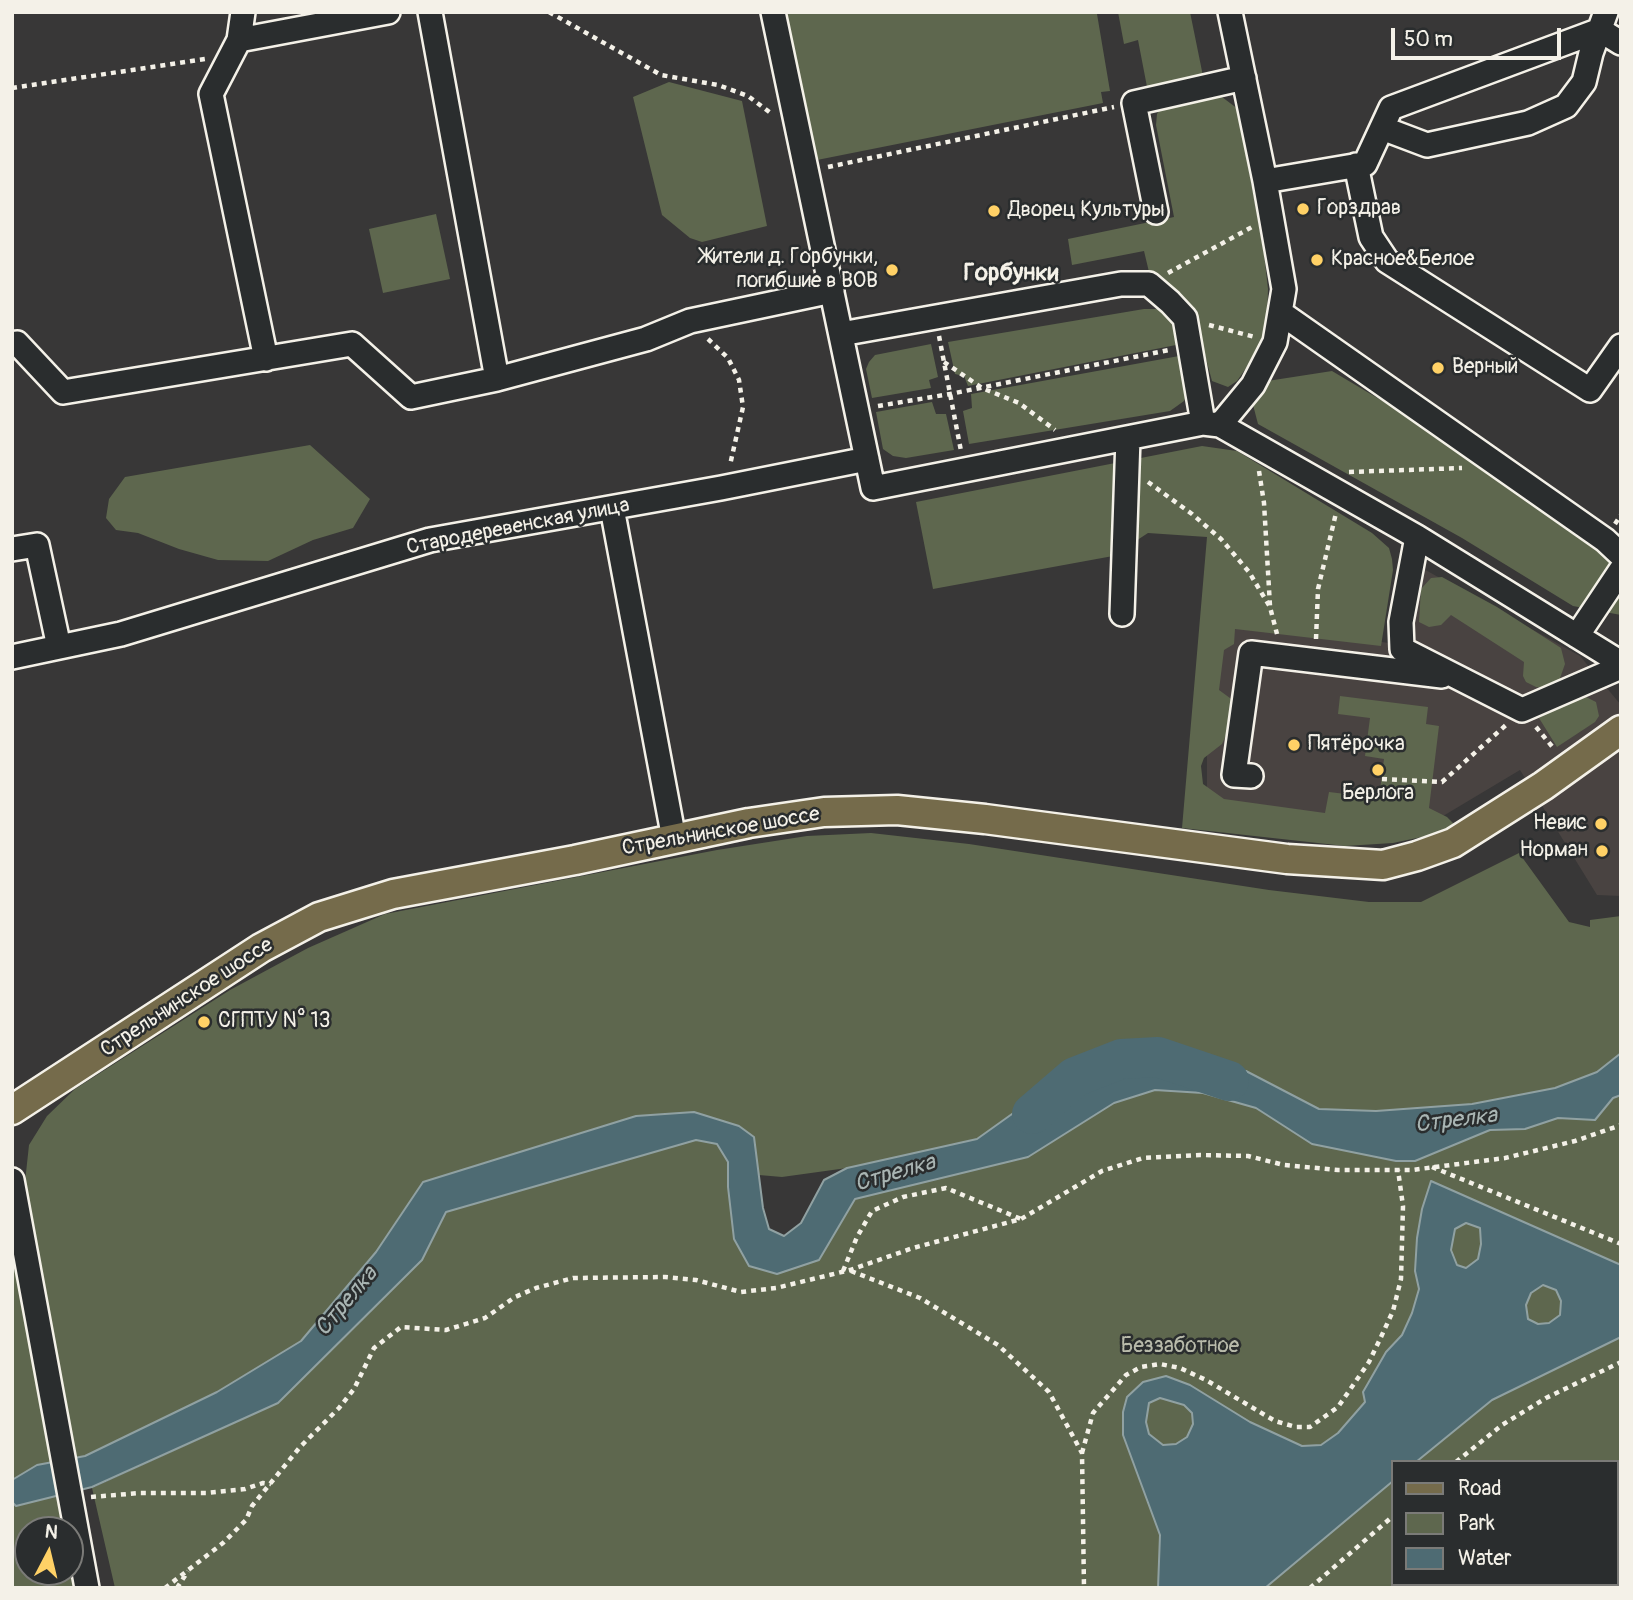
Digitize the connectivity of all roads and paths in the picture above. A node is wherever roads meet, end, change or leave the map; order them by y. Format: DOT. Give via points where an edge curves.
graph roads {
  1 [pos="243,12"];
  2 [pos="387,12"];
  3 [pos="430,12"];
  4 [pos="549,12"];
  5 [pos="773,12"];
  6 [pos="1230,12"];
  7 [pos="1603,21"];
  8 [pos="1621,43"];
  9 [pos="235,48"];
  10 [pos="1244,78"];
  11 [pos="12,88"];
  12 [pos="1134,103"];
  13 [pos="1382,128"];
  14 [pos="798,129"];
  15 [pos="1356,165"];
  16 [pos="826,167"];
  17 [pos="1265,181"];
  18 [pos="1156,212"];
  19 [pos="1271,216"];
  20 [pos="1149,284"];
  21 [pos="832,291"];
  22 [pos="1280,313"];
  23 [pos="935,318"];
  24 [pos="1185,318"];
  25 [pos="690,321"];
  26 [pos="841,334"];
  27 [pos="1275,342"];
  28 [pos="12,344"];
  29 [pos="1190,345"];
  30 [pos="1621,346"];
  31 [pos="266,359"];
  32 [pos="944,362"];
  33 [pos="497,379"];
  34 [pos="982,388"];
  35 [pos="950,394"];
  36 [pos="857,410"];
  37 [pos="1211,424"];
  38 [pos="1058,431"];
  39 [pos="1128,438"];
  40 [pos="867,459"];
  41 [pos="1260,462"];
  42 [pos="1127,466"];
  43 [pos="1502,467"];
  44 [pos="965,471"];
  45 [pos="1344,472"];
  46 [pos="721,488"];
  47 [pos="1337,507"];
  48 [pos="612,508"];
  49 [pos="1417,537"];
  50 [pos="12,549"];
  51 [pos="1621,555"];
  52 [pos="1621,570"];
  53 [pos="1270,607"];
  54 [pos="1122,614"];
  55 [pos="1276,630"];
  56 [pos="1577,636"];
  57 [pos="1315,641"];
  58 [pos="59,647"];
  59 [pos="12,657"];
  60 [pos="1401,660"];
  61 [pos="1621,665"];
  62 [pos="1522,710"];
  63 [pos="1621,730"];
  64 [pos="1251,776"];
  65 [pos="1382,779"];
  66 [pos="674,839"];
  67 [pos="12,1110"];
  68 [pos="1621,1125"];
  69 [pos="1431,1167"];
  70 [pos="1398,1170"];
  71 [pos="12,1180"];
  72 [pos="1021,1219"];
  73 [pos="1621,1244"];
  74 [pos="850,1270"];
  75 [pos="842,1272"];
  76 [pos="1621,1362"];
  77 [pos="1082,1453"];
  78 [pos="1458,1460"];
  79 [pos="271,1484"];
  80 [pos="69,1497"];
  81 [pos="1392,1517"];
  82 [pos="192,1566"];
  83 [pos="87,1588"];
  84 [pos="165,1588"];
  85 [pos="177,1588"];
  86 [pos="1084,1588"];
  87 [pos="1310,1588"];
  1 -- 9 [label="street"];
  2 -- 9 [label="street"];
  3 -- 33 [label="street"];
  4 -- 14 [label="path" via="661,75 718,85 748,96"];
  5 -- 14 [label="street"];
  6 -- 10 [label="street"];
  7 -- 8 [label="street"];
  7 -- 13 [label="street" via="1391,108"];
  7 -- 13 [label="street" via="1584,82 1566,106 1528,123 1427,145"];
  9 -- 11 [label="path"];
  9 -- 31 [label="street" via="211,94"];
  10 -- 12 [label="street"];
  10 -- 17 [label="street"];
  12 -- 16 [label="path"];
  12 -- 18 [label="street"];
  13 -- 15 [label="street" via="1365,164"];
  14 -- 21 [label="street"];
  15 -- 17 [label="street"];
  15 -- 30 [label="street" via="1371,237 1387,261 1590,390"];
  17 -- 19 [label="street"];
  19 -- 20 [label="path"];
  19 -- 22 [label="street" via="1284,289"];
  20 -- 23 [label="street" via="1121,284"];
  20 -- 24 [label="street"];
  21 -- 25 [label="street"];
  21 -- 26 [label="street"];
  22 -- 27 [label="street"];
  22 -- 43 [label="street"];
  23 -- 26 [label="street"];
  23 -- 32 [label="path"];
  24 -- 27 [label="path"];
  24 -- 29 [label="street"];
  25 -- 33 [label="street" via="646,339"];
  25 -- 46 [label="path" via="728,358 739,380 743,407"];
  26 -- 36 [label="street"];
  27 -- 37 [label="street" via="1253,385"];
  28 -- 31 [label="street" via="18,343 63,391"];
  29 -- 34 [label="path"];
  29 -- 37 [label="street"];
  31 -- 33 [label="street" via="352,344 411,397"];
  32 -- 34 [label="path"];
  32 -- 35 [label="path"];
  34 -- 35 [label="path"];
  34 -- 38 [label="path" via="1019,403"];
  35 -- 36 [label="path"];
  35 -- 44 [label="path"];
  36 -- 40 [label="street"];
  37 -- 39 [label="street"];
  37 -- 49 [label="street"];
  39 -- 42 [label="street"];
  39 -- 44 [label="street"];
  40 -- 44 [label="street" via="873,488"];
  40 -- 46 [label="street, Стародеревенская улица"];
  41 -- 53 [label="path"];
  42 -- 53 [label="path" via="1221,539"];
  42 -- 54 [label="street"];
  43 -- 45 [label="path"];
  43 -- 51 [label="street"];
  46 -- 48 [label="street, Стародеревенская улица"];
  47 -- 57 [label="path" via="1318,589"];
  48 -- 58 [label="street, Стародеревенская улица" via="430,540 121,634"];
  48 -- 66 [label="street"];
  49 -- 56 [label="street"];
  49 -- 60 [label="street" via="1401,622"];
  50 -- 58 [label="street" via="37,545"];
  52 -- 56 [label="street"];
  53 -- 55 [label="path"];
  56 -- 61 [label="street"];
  58 -- 59 [label="street, Стародеревенская улица"];
  60 -- 62 [label="street" via="1460,678"];
  60 -- 64 [label="street" via="1251,653 1234,775"];
  61 -- 62 [label="street"];
  62 -- 65 [label="path" via="1442,782"];
  63 -- 66 [label="main road, Стрельнинское шоссе" via="1453,843 1382,864 1287,859 897,810 824,812"];
  66 -- 67 [label="main road, Стрельнинское шоссе" via="393,894 319,917 261,948"];
  68 -- 69 [label="path" via="1506,1158"];
  69 -- 70 [label="path"];
  69 -- 73 [label="path"];
  70 -- 72 [label="path" via="1284,1165 1248,1156 1143,1158 1102,1171"];
  70 -- 77 [label="path" via="1403,1206 1401,1279 1393,1311 1369,1362 1338,1407 1311,1427 1296,1427 1275,1421 1180,1368 1150,1365 1126,1375 1093,1412"];
  71 -- 80 [label="street"];
  72 -- 74 [label="path"];
  72 -- 75 [label="path" via="946,1188 903,1197 872,1211"];
  74 -- 75 [label="path"];
  74 -- 77 [label="path" via="920,1298 999,1345 1049,1392"];
  75 -- 79 [label="path" via="741,1292 664,1277 573,1278 536,1288 485,1318 446,1330 401,1328 374,1348 354,1389"];
  76 -- 78 [label="path" via="1546,1398"];
  77 -- 86 [label="path"];
  79 -- 80 [label="path" via="206,1493"];
  79 -- 82 [label="path" via="246,1520"];
  80 -- 83 [label="street"];
  81 -- 87 [label="path"];
  82 -- 84 [label="path"];
  82 -- 85 [label="path"];
}
